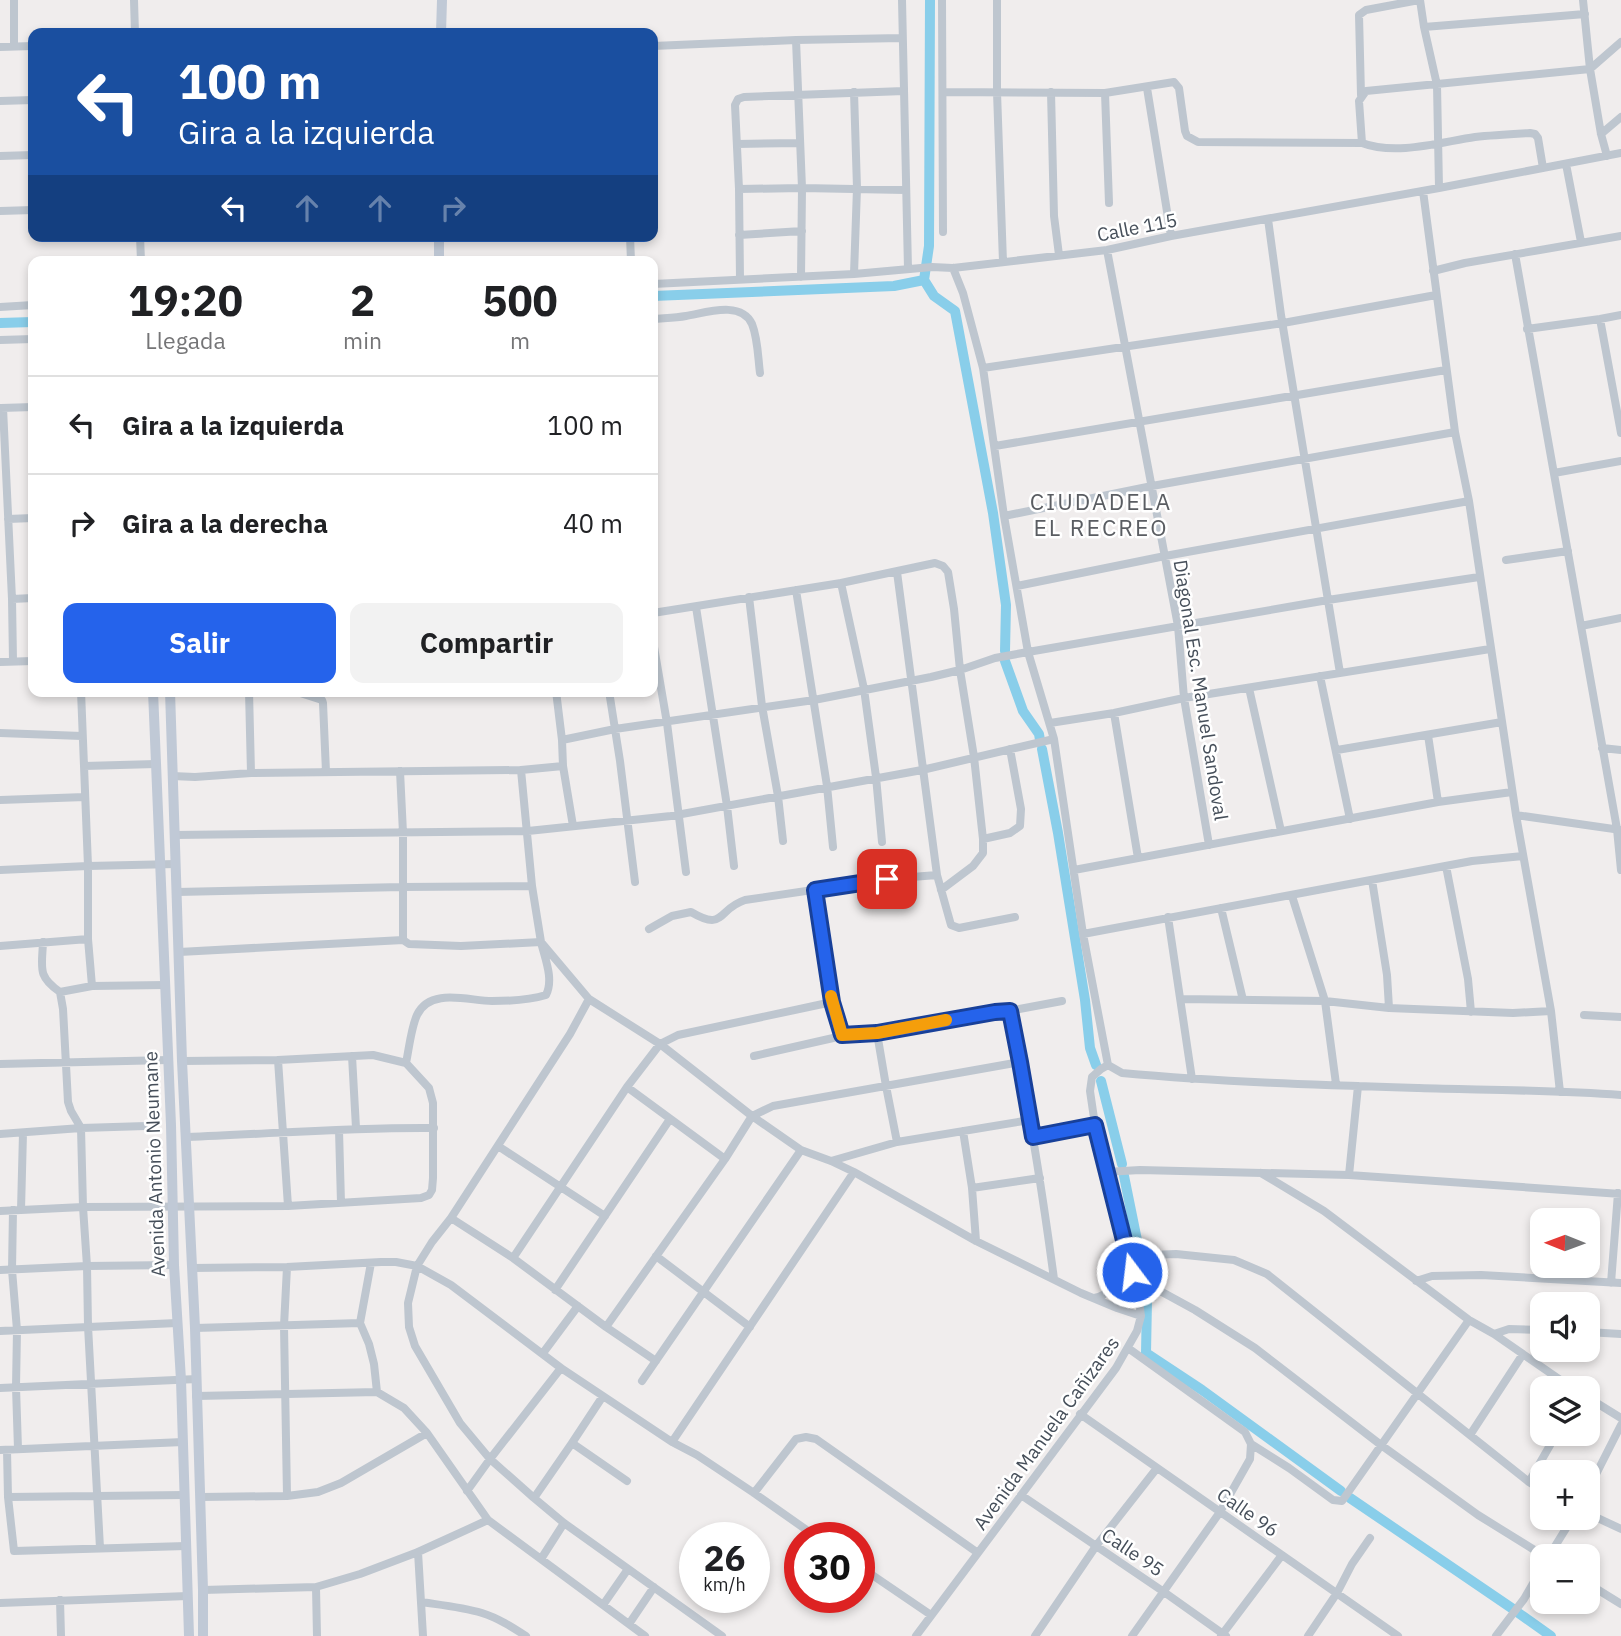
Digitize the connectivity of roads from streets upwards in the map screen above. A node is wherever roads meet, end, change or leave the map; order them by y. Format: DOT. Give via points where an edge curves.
graph roads {
  1 [pos="14,0"];
  2 [pos="134,0"];
  3 [pos="442,0"];
  4 [pos="902,0"];
  5 [pos="942,0"];
  6 [pos="997,0"];
  7 [pos="1420,0"];
  8 [pos="1583,0"];
  9 [pos="1585,14"];
  10 [pos="1423,27"];
  11 [pos="135,28"];
  12 [pos="441,28"];
  13 [pos="902,38"];
  14 [pos="796,40"];
  15 [pos="1621,42"];
  16 [pos="14,46"];
  17 [pos="28,46"];
  18 [pos="0,47"];
  19 [pos="658,47"];
  20 [pos="1590,69"];
  21 [pos="1437,85"];
  22 [pos="1147,88"];
  23 [pos="904,91"];
  24 [pos="854,92"];
  25 [pos="943,92"];
  26 [pos="997,92"];
  27 [pos="1051,92"];
  28 [pos="1105,93"];
  29 [pos="799,95"];
  30 [pos="1362,95"];
  31 [pos="28,100"];
  32 [pos="0,101"];
  33 [pos="1621,117"];
  34 [pos="1601,134"];
  35 [pos="800,143"];
  36 [pos="1362,143"];
  37 [pos="737,144"];
  38 [pos="1438,144"];
  39 [pos="1621,153"];
  40 [pos="28,155"];
  41 [pos="0,156"];
  42 [pos="1607,156"];
  43 [pos="1566,164"];
  44 [pos="1543,169"];
  45 [pos="802,188"];
  46 [pos="857,188"];
  47 [pos="1439,188"];
  48 [pos="739,189"];
  49 [pos="905,190"];
  50 [pos="1423,191"];
  51 [pos="1109,203"];
  52 [pos="28,210"];
  53 [pos="0,212"];
  54 [pos="1268,219"];
  55 [pos="802,231"];
  56 [pos="943,232"];
  57 [pos="740,235"];
  58 [pos="1171,236"];
  59 [pos="1621,236"];
  60 [pos="1581,242"];
  61 [pos="1108,250"];
  62 [pos="1514,254"];
  63 [pos="1059,255"];
  64 [pos="1003,262"];
  65 [pos="953,268"];
  66 [pos="912,269"];
  67 [pos="1433,271"];
  68 [pos="854,274"];
  69 [pos="801,277"];
  70 [pos="740,279"];
  71 [pos="658,284"];
  72 [pos="1436,295"];
  73 [pos="28,306"];
  74 [pos="0,307"];
  75 [pos="1621,315"];
  76 [pos="658,319"];
  77 [pos="1600,319"];
  78 [pos="1283,323"];
  79 [pos="1527,329"];
  80 [pos="28,339"];
  81 [pos="0,340"];
  82 [pos="1125,347"];
  83 [pos="983,369"];
  84 [pos="1446,370"];
  85 [pos="760,373"];
  86 [pos="1617,384"];
  87 [pos="1294,395"];
  88 [pos="28,407"];
  89 [pos="2,408"];
  90 [pos="1140,421"];
  91 [pos="1455,432"];
  92 [pos="1621,433"];
  93 [pos="995,446"];
  94 [pos="1305,459"];
  95 [pos="1621,461"];
  96 [pos="1554,473"];
  97 [pos="1152,486"];
  98 [pos="1469,501"];
  99 [pos="1004,516"];
  100 [pos="28,518"];
  101 [pos="8,519"];
  102 [pos="1317,529"];
  103 [pos="1568,551"];
  104 [pos="1165,556"];
  105 [pos="1506,560"];
  106 [pos="5,562"];
  107 [pos="897,572"];
  108 [pos="1479,576"];
  109 [pos="841,583"];
  110 [pos="1017,586"];
  111 [pos="796,590"];
  112 [pos="749,597"];
  113 [pos="28,598"];
  114 [pos="12,599"];
  115 [pos="1328,600"];
  116 [pos="696,607"];
  117 [pos="658,612"];
  118 [pos="1621,618"];
  119 [pos="1178,626"];
  120 [pos="1581,626"];
  121 [pos="1490,649"];
  122 [pos="1028,652"];
  123 [pos="13,661"];
  124 [pos="28,661"];
  125 [pos="0,662"];
  126 [pos="658,670"];
  127 [pos="960,670"];
  128 [pos="1340,673"];
  129 [pos="1320,676"];
  130 [pos="911,680"];
  131 [pos="1248,688"];
  132 [pos="864,689"];
  133 [pos="81,697"];
  134 [pos="153,697"];
  135 [pos="170,697"];
  136 [pos="249,697"];
  137 [pos="314,697"];
  138 [pos="557,697"];
  139 [pos="610,697"];
  140 [pos="1184,698"];
  141 [pos="814,700"];
  142 [pos="762,706"];
  143 [pos="1114,713"];
  144 [pos="713,715"];
  145 [pos="1502,722"];
  146 [pos="667,723"];
  147 [pos="1050,723"];
  148 [pos="615,729"];
  149 [pos="0,733"];
  150 [pos="1427,735"];
  151 [pos="82,736"];
  152 [pos="1054,739"];
  153 [pos="562,740"];
  154 [pos="1602,747"];
  155 [pos="1010,749"];
  156 [pos="1336,750"];
  157 [pos="1621,750"];
  158 [pos="974,757"];
  159 [pos="156,764"];
  160 [pos="84,766"];
  161 [pos="563,766"];
  162 [pos="521,770"];
  163 [pos="922,770"];
  164 [pos="400,771"];
  165 [pos="326,772"];
  166 [pos="251,773"];
  167 [pos="172,776"];
  168 [pos="876,777"];
  169 [pos="827,786"];
  170 [pos="1512,792"];
  171 [pos="778,796"];
  172 [pos="85,797"];
  173 [pos="0,800"];
  174 [pos="1438,802"];
  175 [pos="727,806"];
  176 [pos="678,815"];
  177 [pos="1516,815"];
  178 [pos="1350,818"];
  179 [pos="628,820"];
  180 [pos="573,826"];
  181 [pos="1619,830"];
  182 [pos="528,831"];
  183 [pos="1281,831"];
  184 [pos="403,832"];
  185 [pos="175,835"];
  186 [pos="984,839"];
  187 [pos="783,841"];
  188 [pos="882,842"];
  189 [pos="1209,845"];
  190 [pos="833,847"];
  191 [pos="1523,856"];
  192 [pos="1138,858"];
  193 [pos="160,864"];
  194 [pos="176,864"];
  195 [pos="88,866"];
  196 [pos="734,866"];
  197 [pos="1446,866"];
  198 [pos="0,870"];
  199 [pos="1074,870"];
  200 [pos="1621,870"];
  201 [pos="687,872"];
  202 [pos="937,875"];
  203 [pos="1372,880"];
  204 [pos="635,883"];
  205 [pos="532,886"];
  206 [pos="402,887"];
  207 [pos="815,890"];
  208 [pos="941,890"];
  209 [pos="177,892"];
  210 [pos="1292,896"];
  211 [pos="1221,908"];
  212 [pos="1015,917"];
  213 [pos="1168,917"];
  214 [pos="649,929"];
  215 [pos="1083,934"];
  216 [pos="88,939"];
  217 [pos="403,940"];
  218 [pos="43,942"];
  219 [pos="541,942"];
  220 [pos="0,946"];
  221 [pos="179,952"];
  222 [pos="165,985"];
  223 [pos="92,986"];
  224 [pos="60,992"];
  225 [pos="589,999"];
  226 [pos="1181,999"];
  227 [pos="1243,1000"];
  228 [pos="1062,1001"];
  229 [pos="1325,1001"];
  230 [pos="832,1002"];
  231 [pos="1389,1008"];
  232 [pos="1010,1011"];
  233 [pos="1551,1011"];
  234 [pos="1471,1012"];
  235 [pos="1584,1016"];
  236 [pos="1621,1017"];
  237 [pos="877,1033"];
  238 [pos="842,1035"];
  239 [pos="660,1044"];
  240 [pos="352,1056"];
  241 [pos="754,1056"];
  242 [pos="167,1060"];
  243 [pos="278,1060"];
  244 [pos="182,1061"];
  245 [pos="66,1062"];
  246 [pos="1020,1062"];
  247 [pos="406,1063"];
  248 [pos="0,1064"];
  249 [pos="1104,1067"];
  250 [pos="1192,1080"];
  251 [pos="1336,1084"];
  252 [pos="886,1086"];
  253 [pos="1358,1086"];
  254 [pos="627,1087"];
  255 [pos="1560,1092"];
  256 [pos="1621,1095"];
  257 [pos="751,1116"];
  258 [pos="670,1119"];
  259 [pos="1030,1120"];
  260 [pos="1095,1125"];
  261 [pos="146,1126"];
  262 [pos="81,1128"];
  263 [pos="356,1128"];
  264 [pos="434,1128"];
  265 [pos="339,1130"];
  266 [pos="963,1131"];
  267 [pos="23,1133"];
  268 [pos="283,1133"];
  269 [pos="0,1134"];
  270 [pos="187,1137"];
  271 [pos="1033,1137"];
  272 [pos="897,1142"];
  273 [pos="498,1146"];
  274 [pos="802,1150"];
  275 [pos="725,1159"];
  276 [pos="831,1161"];
  277 [pos="854,1172"];
  278 [pos="1106,1172"];
  279 [pos="1259,1172"];
  280 [pos="1349,1175"];
  281 [pos="1040,1178"];
  282 [pos="561,1186"];
  283 [pos="972,1188"];
  284 [pos="1619,1193"];
  285 [pos="341,1203"];
  286 [pos="173,1206"];
  287 [pos="190,1206"];
  288 [pos="288,1206"];
  289 [pos="83,1207"];
  290 [pos="17,1210"];
  291 [pos="0,1211"];
  292 [pos="605,1216"];
  293 [pos="451,1218"];
  294 [pos="976,1241"];
  295 [pos="656,1256"];
  296 [pos="1127,1256"];
  297 [pos="513,1258"];
  298 [pos="371,1263"];
  299 [pos="174,1265"];
  300 [pos="417,1265"];
  301 [pos="87,1266"];
  302 [pos="287,1267"];
  303 [pos="192,1268"];
  304 [pos="0,1270"];
  305 [pos="12,1270"];
  306 [pos="1054,1279"];
  307 [pos="1416,1281"];
  308 [pos="1611,1283"];
  309 [pos="1621,1283"];
  310 [pos="555,1290"];
  311 [pos="1138,1292"];
  312 [pos="702,1293"];
  313 [pos="1094,1298"];
  314 [pos="578,1306"];
  315 [pos="1141,1316"];
  316 [pos="1469,1320"];
  317 [pos="177,1323"];
  318 [pos="360,1324"];
  319 [pos="88,1326"];
  320 [pos="284,1326"];
  321 [pos="606,1327"];
  322 [pos="750,1327"];
  323 [pos="195,1328"];
  324 [pos="17,1330"];
  325 [pos="1530,1330"];
  326 [pos="0,1331"];
  327 [pos="1600,1333"];
  328 [pos="1494,1334"];
  329 [pos="1621,1334"];
  330 [pos="1128,1348"];
  331 [pos="543,1353"];
  332 [pos="1523,1354"];
  333 [pos="656,1361"];
  334 [pos="561,1368"];
  335 [pos="1555,1376"];
  336 [pos="197,1379"];
  337 [pos="181,1380"];
  338 [pos="642,1381"];
  339 [pos="91,1383"];
  340 [pos="16,1387"];
  341 [pos="0,1388"];
  342 [pos="377,1391"];
  343 [pos="1418,1393"];
  344 [pos="286,1394"];
  345 [pos="196,1396"];
  346 [pos="603,1396"];
  347 [pos="1600,1405"];
  348 [pos="1080,1414"];
  349 [pos="1621,1418"];
  350 [pos="1621,1425"];
  351 [pos="427,1433"];
  352 [pos="1470,1435"];
  353 [pos="183,1442"];
  354 [pos="671,1442"];
  355 [pos="572,1443"];
  356 [pos="1251,1444"];
  357 [pos="1381,1445"];
  358 [pos="94,1446"];
  359 [pos="1550,1446"];
  360 [pos="18,1449"];
  361 [pos="4,1450"];
  362 [pos="490,1459"];
  363 [pos="1600,1466"];
  364 [pos="1157,1468"];
  365 [pos="627,1481"];
  366 [pos="1529,1482"];
  367 [pos="467,1491"];
  368 [pos="754,1493"];
  369 [pos="97,1495"];
  370 [pos="185,1495"];
  371 [pos="1021,1495"];
  372 [pos="287,1496"];
  373 [pos="8,1497"];
  374 [pos="201,1497"];
  375 [pos="534,1498"];
  376 [pos="0,1508"];
  377 [pos="10,1508"];
  378 [pos="1220,1512"];
  379 [pos="488,1520"];
  380 [pos="1600,1520"];
  381 [pos="795,1522"];
  382 [pos="564,1523"];
  383 [pos="1621,1530"];
  384 [pos="1370,1538"];
  385 [pos="186,1546"];
  386 [pos="1096,1546"];
  387 [pos="1530,1546"];
  388 [pos="100,1548"];
  389 [pos="418,1552"];
  390 [pos="978,1553"];
  391 [pos="1282,1555"];
  392 [pos="541,1559"];
  393 [pos="628,1569"];
  394 [pos="875,1577"];
  395 [pos="316,1587"];
  396 [pos="654,1587"];
  397 [pos="1530,1588"];
  398 [pos="203,1590"];
  399 [pos="1600,1591"];
  400 [pos="1164,1592"];
  401 [pos="1337,1593"];
  402 [pos="188,1596"];
  403 [pos="60,1600"];
  404 [pos="421,1602"];
  405 [pos="0,1603"];
  406 [pos="1621,1604"];
  407 [pos="603,1605"];
  408 [pos="931,1615"];
  409 [pos="629,1624"];
  410 [pos="1223,1635"];
  411 [pos="61,1636"];
  412 [pos="189,1636"];
  413 [pos="203,1636"];
  414 [pos="317,1636"];
  415 [pos="423,1636"];
  416 [pos="526,1636"];
  417 [pos="645,1636"];
  418 [pos="722,1636"];
  419 [pos="916,1636"];
  420 [pos="1035,1636"];
  421 [pos="1132,1636"];
  422 [pos="1308,1636"];
  423 [pos="1398,1636"];
  424 [pos="1496,1636"];
  1 -- 16 [label="street"];
  2 -- 11 [label="street"];
  3 -- 12 [label="street"];
  4 -- 13 [label="street"];
  5 -- 25 [label="street"];
  6 -- 26 [label="street"];
  7 -- 10 [label="street"];
  7 -- 30 [label="street" via="1359,15"];
  8 -- 9 [label="street"];
  9 -- 10 [label="street"];
  9 -- 20 [label="street"];
  10 -- 21 [label="street"];
  13 -- 14 [label="street"];
  13 -- 23 [label="street"];
  14 -- 19 [label="street"];
  14 -- 29 [label="street"];
  15 -- 20 [label="street"];
  16 -- 17 [label="street"];
  16 -- 18 [label="street"];
  20 -- 21 [label="street"];
  20 -- 34 [label="street"];
  21 -- 30 [label="street"];
  21 -- 38 [label="street"];
  22 -- 28 [label="street"];
  22 -- 36 [label="street" via="1174,82 1180,88 1185,131 1198,142"];
  22 -- 58 [label="street"];
  23 -- 24 [label="street"];
  23 -- 49 [label="street"];
  24 -- 29 [label="street"];
  24 -- 46 [label="street"];
  25 -- 26 [label="street"];
  25 -- 56 [label="street"];
  26 -- 27 [label="street"];
  26 -- 64 [label="street"];
  27 -- 28 [label="street"];
  27 -- 63 [label="street"];
  28 -- 51 [label="street"];
  29 -- 35 [label="street"];
  29 -- 37 [label="street" via="738,99"];
  30 -- 36 [label="street"];
  31 -- 32 [label="street"];
  33 -- 34 [label="street"];
  34 -- 42 [label="street"];
  35 -- 37 [label="street"];
  35 -- 45 [label="street"];
  36 -- 38 [label="street" via="1398,148"];
  37 -- 48 [label="street"];
  38 -- 44 [label="street" via="1535,134"];
  38 -- 47 [label="street"];
  39 -- 42 [label="street, Calle 115"];
  40 -- 41 [label="street"];
  42 -- 43 [label="street, Calle 115"];
  43 -- 44 [label="street, Calle 115"];
  43 -- 60 [label="street"];
  44 -- 47 [label="street, Calle 115"];
  45 -- 46 [label="street"];
  45 -- 48 [label="street"];
  45 -- 55 [label="street"];
  46 -- 49 [label="street"];
  46 -- 68 [label="street"];
  47 -- 50 [label="street, Calle 115"];
  48 -- 57 [label="street"];
  49 -- 66 [label="street"];
  50 -- 54 [label="street, Calle 115"];
  50 -- 67 [label="street"];
  52 -- 53 [label="street"];
  54 -- 58 [label="street, Calle 115"];
  54 -- 78 [label="street"];
  55 -- 57 [label="street"];
  55 -- 69 [label="street"];
  57 -- 70 [label="street"];
  58 -- 61 [label="street, Calle 115"];
  59 -- 60 [label="street"];
  60 -- 62 [label="street"];
  61 -- 63 [label="street, Calle 115"];
  61 -- 82 [label="street, Diagonal Esc. Manuel Sandoval"];
  62 -- 67 [label="street"];
  62 -- 79 [label="street"];
  63 -- 64 [label="street, Calle 115"];
  64 -- 65 [label="street, Calle 115"];
  65 -- 66 [label="street, Calle 115"];
  65 -- 83 [label="street"];
  66 -- 68 [label="street, Calle 115"];
  67 -- 72 [label="street"];
  68 -- 69 [label="street, Calle 115"];
  69 -- 70 [label="street, Calle 115"];
  70 -- 71 [label="street, Calle 115"];
  72 -- 78 [label="street"];
  72 -- 84 [label="street"];
  73 -- 74 [label="street"];
  75 -- 77 [label="street"];
  76 -- 85 [label="street" via="721,310 744,314 751,323"];
  77 -- 79 [label="street"];
  77 -- 86 [label="street"];
  78 -- 82 [label="street"];
  78 -- 87 [label="street"];
  79 -- 96 [label="street"];
  80 -- 81 [label="street"];
  82 -- 83 [label="street"];
  82 -- 90 [label="street, Diagonal Esc. Manuel Sandoval"];
  83 -- 93 [label="street"];
  84 -- 87 [label="street"];
  84 -- 91 [label="street"];
  86 -- 92 [label="street"];
  87 -- 90 [label="street"];
  87 -- 94 [label="street"];
  88 -- 89 [label="street"];
  89 -- 101 [label="street"];
  90 -- 93 [label="street"];
  90 -- 97 [label="street, Diagonal Esc. Manuel Sandoval"];
  91 -- 94 [label="street"];
  91 -- 98 [label="street"];
  93 -- 99 [label="street"];
  94 -- 97 [label="street"];
  94 -- 102 [label="street"];
  95 -- 96 [label="street"];
  96 -- 103 [label="street"];
  97 -- 99 [label="street"];
  97 -- 104 [label="street, Diagonal Esc. Manuel Sandoval"];
  98 -- 102 [label="street"];
  98 -- 108 [label="street"];
  99 -- 110 [label="street"];
  100 -- 101 [label="street"];
  101 -- 106 [label="street"];
  102 -- 104 [label="street"];
  102 -- 115 [label="street"];
  103 -- 105 [label="street"];
  103 -- 120 [label="street"];
  104 -- 110 [label="street"];
  104 -- 119 [label="street, Diagonal Esc. Manuel Sandoval"];
  106 -- 114 [label="street"];
  107 -- 109 [label="street"];
  107 -- 127 [label="street" via="935,563 946,569"];
  107 -- 130 [label="street"];
  108 -- 115 [label="street"];
  108 -- 121 [label="street"];
  109 -- 111 [label="street"];
  109 -- 132 [label="street"];
  110 -- 122 [label="street"];
  111 -- 112 [label="street"];
  111 -- 141 [label="street"];
  112 -- 116 [label="street"];
  112 -- 142 [label="street"];
  113 -- 114 [label="street"];
  114 -- 123 [label="street"];
  115 -- 119 [label="street"];
  115 -- 128 [label="street"];
  116 -- 117 [label="street"];
  116 -- 144 [label="street"];
  118 -- 120 [label="street"];
  119 -- 122 [label="street"];
  119 -- 140 [label="street, Diagonal Esc. Manuel Sandoval"];
  120 -- 154 [label="street"];
  121 -- 128 [label="street"];
  121 -- 145 [label="street"];
  122 -- 127 [label="street"];
  122 -- 147 [label="street"];
  123 -- 124 [label="street"];
  123 -- 125 [label="street"];
  126 -- 146 [label="street"];
  127 -- 130 [label="street"];
  127 -- 158 [label="street"];
  128 -- 129 [label="street"];
  129 -- 131 [label="street"];
  129 -- 156 [label="street"];
  130 -- 132 [label="street"];
  130 -- 163 [label="street"];
  131 -- 140 [label="street"];
  131 -- 183 [label="street"];
  132 -- 141 [label="street"];
  132 -- 168 [label="street"];
  133 -- 151 [label="street"];
  134 -- 159 [label="street, Avenida Antonio Neumane"];
  135 -- 167 [label="street, Avenida Antonio Neumane"];
  136 -- 166 [label="street"];
  137 -- 165 [label="street" via="323,704"];
  138 -- 153 [label="street"];
  139 -- 148 [label="street"];
  140 -- 143 [label="street"];
  140 -- 189 [label="street, Diagonal Esc. Manuel Sandoval"];
  141 -- 142 [label="street"];
  141 -- 169 [label="street"];
  142 -- 144 [label="street"];
  142 -- 171 [label="street"];
  143 -- 147 [label="street"];
  143 -- 192 [label="street"];
  144 -- 146 [label="street"];
  144 -- 175 [label="street"];
  145 -- 150 [label="street"];
  145 -- 170 [label="street"];
  146 -- 148 [label="street"];
  146 -- 176 [label="street"];
  147 -- 152 [label="street"];
  148 -- 153 [label="street"];
  148 -- 179 [label="street"];
  149 -- 151 [label="street"];
  150 -- 156 [label="street"];
  150 -- 174 [label="street"];
  151 -- 160 [label="street"];
  152 -- 155 [label="street"];
  152 -- 199 [label="street"];
  153 -- 161 [label="street"];
  154 -- 157 [label="street"];
  154 -- 181 [label="street"];
  155 -- 158 [label="street"];
  155 -- 186 [label="street" via="1020,826"];
  156 -- 178 [label="street"];
  158 -- 163 [label="street"];
  158 -- 186 [label="street"];
  159 -- 160 [label="street"];
  159 -- 193 [label="street, Avenida Antonio Neumane"];
  160 -- 172 [label="street"];
  161 -- 162 [label="street"];
  161 -- 180 [label="street"];
  162 -- 164 [label="street"];
  162 -- 182 [label="street"];
  163 -- 168 [label="street"];
  163 -- 202 [label="street"];
  164 -- 165 [label="street"];
  164 -- 184 [label="street"];
  165 -- 166 [label="street"];
  166 -- 167 [label="street"];
  167 -- 185 [label="street, Avenida Antonio Neumane"];
  168 -- 169 [label="street"];
  168 -- 188 [label="street"];
  169 -- 171 [label="street"];
  169 -- 190 [label="street"];
  170 -- 174 [label="street"];
  170 -- 177 [label="street"];
  171 -- 175 [label="street"];
  171 -- 187 [label="street"];
  172 -- 173 [label="street"];
  172 -- 195 [label="street"];
  174 -- 178 [label="street"];
  175 -- 176 [label="street"];
  175 -- 196 [label="street"];
  176 -- 179 [label="street"];
  176 -- 201 [label="street"];
  177 -- 181 [label="street"];
  177 -- 191 [label="street"];
  178 -- 183 [label="street"];
  179 -- 180 [label="street"];
  179 -- 204 [label="street"];
  180 -- 182 [label="street"];
  181 -- 200 [label="street"];
  182 -- 184 [label="street"];
  182 -- 205 [label="street"];
  183 -- 189 [label="street"];
  184 -- 185 [label="street"];
  184 -- 206 [label="street"];
  185 -- 194 [label="street, Avenida Antonio Neumane"];
  186 -- 208 [label="street" via="983,853 973,866"];
  189 -- 192 [label="street"];
  191 -- 197 [label="street"];
  191 -- 233 [label="street"];
  192 -- 199 [label="street"];
  193 -- 194 [label="street"];
  193 -- 195 [label="street"];
  193 -- 222 [label="street, Avenida Antonio Neumane"];
  194 -- 209 [label="street, Avenida Antonio Neumane"];
  195 -- 198 [label="street"];
  195 -- 216 [label="street"];
  197 -- 203 [label="street"];
  197 -- 234 [label="street"];
  199 -- 215 [label="street"];
  202 -- 207 [label="street"];
  202 -- 208 [label="street"];
  203 -- 210 [label="street"];
  203 -- 231 [label="street"];
  205 -- 206 [label="street"];
  205 -- 219 [label="street"];
  206 -- 209 [label="street"];
  206 -- 217 [label="street"];
  207 -- 214 [label="street" via="745,900 714,921 691,912 672,916"];
  207 -- 230 [label="street"];
  208 -- 212 [label="street" via="951,925 959,928"];
  209 -- 221 [label="street, Avenida Antonio Neumane"];
  210 -- 211 [label="street"];
  210 -- 229 [label="street"];
  211 -- 213 [label="street"];
  211 -- 227 [label="street"];
  213 -- 215 [label="street"];
  213 -- 226 [label="street"];
  215 -- 249 [label="street"];
  216 -- 218 [label="street"];
  216 -- 223 [label="street"];
  217 -- 219 [label="street" via="461,946"];
  217 -- 221 [label="street"];
  218 -- 220 [label="street"];
  218 -- 224 [label="street" via="43,978"];
  219 -- 225 [label="street"];
  219 -- 247 [label="street" via="549,974 545,995 493,1001 434,1000 416,1016"];
  221 -- 244 [label="street, Avenida Antonio Neumane"];
  222 -- 223 [label="street"];
  222 -- 242 [label="street, Avenida Antonio Neumane"];
  223 -- 224 [label="street"];
  224 -- 245 [label="street"];
  225 -- 239 [label="street"];
  225 -- 273 [label="street"];
  226 -- 227 [label="street"];
  226 -- 250 [label="street"];
  227 -- 229 [label="street"];
  228 -- 232 [label="street"];
  229 -- 231 [label="street"];
  229 -- 251 [label="street"];
  230 -- 238 [label="street"];
  230 -- 239 [label="street" via="678,1035"];
  231 -- 234 [label="street"];
  232 -- 237 [label="street"];
  232 -- 246 [label="street"];
  233 -- 234 [label="street"];
  233 -- 255 [label="street"];
  235 -- 236 [label="street"];
  237 -- 238 [label="street"];
  237 -- 252 [label="street"];
  238 -- 241 [label="street"];
  239 -- 254 [label="street"];
  239 -- 257 [label="street"];
  240 -- 243 [label="street"];
  240 -- 247 [label="street" via="373,1055"];
  240 -- 263 [label="street"];
  242 -- 245 [label="street"];
  242 -- 286 [label="street, Avenida Antonio Neumane"];
  243 -- 244 [label="street"];
  243 -- 268 [label="street"];
  244 -- 270 [label="street, Avenida Antonio Neumane"];
  245 -- 248 [label="street"];
  245 -- 262 [label="street" via="68,1102"];
  246 -- 252 [label="street"];
  246 -- 259 [label="street"];
  247 -- 264 [label="street" via="429,1088"];
  249 -- 250 [label="street"];
  249 -- 260 [label="street, Avenida Manuela Cañizares" via="1090,1082"];
  250 -- 251 [label="street"];
  251 -- 253 [label="street"];
  252 -- 257 [label="street" via="773,1107"];
  252 -- 272 [label="street"];
  253 -- 255 [label="street"];
  253 -- 280 [label="street"];
  254 -- 258 [label="street"];
  254 -- 282 [label="street"];
  255 -- 256 [label="street"];
  257 -- 274 [label="street"];
  257 -- 275 [label="street"];
  258 -- 275 [label="street"];
  258 -- 292 [label="street"];
  259 -- 266 [label="street"];
  259 -- 271 [label="street"];
  260 -- 271 [label="street"];
  260 -- 278 [label="street, Avenida Manuela Cañizares"];
  261 -- 262 [label="street"];
  262 -- 267 [label="street"];
  262 -- 289 [label="street"];
  263 -- 264 [label="street"];
  263 -- 265 [label="street"];
  264 -- 285 [label="street" via="429,1195"];
  265 -- 268 [label="street"];
  265 -- 285 [label="street"];
  266 -- 272 [label="street"];
  266 -- 283 [label="street"];
  267 -- 269 [label="street"];
  267 -- 290 [label="street"];
  268 -- 270 [label="street"];
  268 -- 288 [label="street"];
  270 -- 287 [label="street, Avenida Antonio Neumane"];
  271 -- 281 [label="street"];
  272 -- 276 [label="street"];
  273 -- 282 [label="street"];
  273 -- 293 [label="street"];
  274 -- 276 [label="street"];
  274 -- 312 [label="street"];
  275 -- 295 [label="street"];
  276 -- 277 [label="street"];
  277 -- 294 [label="street"];
  277 -- 322 [label="street"];
  278 -- 279 [label="street"];
  278 -- 296 [label="street, Avenida Manuela Cañizares"];
  279 -- 280 [label="street"];
  279 -- 307 [label="street" via="1324,1211"];
  280 -- 284 [label="street"];
  281 -- 283 [label="street"];
  281 -- 306 [label="street"];
  282 -- 292 [label="street"];
  282 -- 297 [label="street"];
  283 -- 294 [label="street"];
  284 -- 308 [label="street"];
  285 -- 288 [label="street"];
  286 -- 287 [label="street"];
  286 -- 289 [label="street"];
  286 -- 299 [label="street, Avenida Antonio Neumane"];
  287 -- 288 [label="street"];
  287 -- 303 [label="street, Avenida Antonio Neumane"];
  289 -- 290 [label="street"];
  289 -- 301 [label="street"];
  290 -- 291 [label="street"];
  290 -- 305 [label="street"];
  292 -- 310 [label="street"];
  293 -- 297 [label="street"];
  293 -- 300 [label="street"];
  294 -- 306 [label="street"];
  295 -- 312 [label="street"];
  295 -- 321 [label="street"];
  296 -- 311 [label="street, Avenida Manuela Cañizares"];
  296 -- 313 [label="street" via="1114,1284 1102,1297"];
  296 -- 343 [label="street" via="1177,1254 1234,1260 1267,1274"];
  297 -- 310 [label="street"];
  298 -- 300 [label="street"];
  298 -- 302 [label="street"];
  298 -- 318 [label="street"];
  299 -- 301 [label="street"];
  299 -- 317 [label="street, Avenida Antonio Neumane"];
  300 -- 331 [label="street"];
  300 -- 362 [label="street" via="408,1303 415,1346 460,1423"];
  301 -- 305 [label="street"];
  301 -- 319 [label="street"];
  302 -- 303 [label="street"];
  302 -- 320 [label="street"];
  303 -- 323 [label="street, Avenida Antonio Neumane"];
  304 -- 305 [label="street"];
  305 -- 324 [label="street"];
  306 -- 313 [label="street"];
  307 -- 308 [label="street" via="1432,1276 1481,1275"];
  307 -- 316 [label="street"];
  308 -- 309 [label="street"];
  310 -- 314 [label="street"];
  311 -- 315 [label="street, Avenida Manuela Cañizares"];
  311 -- 357 [label="street" via="1161,1292 1195,1310 1255,1348"];
  312 -- 322 [label="street"];
  312 -- 333 [label="street"];
  313 -- 315 [label="street"];
  314 -- 321 [label="street"];
  314 -- 331 [label="street"];
  315 -- 330 [label="street, Avenida Manuela Cañizares"];
  316 -- 328 [label="street"];
  316 -- 343 [label="street"];
  317 -- 319 [label="street"];
  317 -- 337 [label="street, Avenida Antonio Neumane"];
  318 -- 320 [label="street"];
  318 -- 342 [label="street" via="369,1344"];
  319 -- 324 [label="street"];
  319 -- 339 [label="street"];
  320 -- 323 [label="street"];
  320 -- 344 [label="street"];
  321 -- 333 [label="street"];
  322 -- 354 [label="street"];
  323 -- 336 [label="street, Avenida Antonio Neumane"];
  324 -- 326 [label="street"];
  324 -- 340 [label="street"];
  325 -- 328 [label="street"];
  327 -- 329 [label="street"];
  328 -- 332 [label="street"];
  330 -- 348 [label="street, Avenida Manuela Cañizares"];
  330 -- 356 [label="street" via="1245,1432"];
  331 -- 334 [label="street"];
  332 -- 335 [label="street"];
  332 -- 352 [label="street"];
  333 -- 338 [label="street"];
  334 -- 346 [label="street"];
  334 -- 362 [label="street"];
  336 -- 337 [label="street"];
  336 -- 345 [label="street, Avenida Antonio Neumane"];
  337 -- 339 [label="street"];
  337 -- 353 [label="street, Avenida Antonio Neumane"];
  339 -- 340 [label="street"];
  339 -- 358 [label="street"];
  340 -- 341 [label="street"];
  340 -- 360 [label="street"];
  342 -- 344 [label="street"];
  342 -- 351 [label="street" via="404,1408"];
  343 -- 352 [label="street"];
  343 -- 357 [label="street"];
  344 -- 345 [label="street"];
  344 -- 372 [label="street"];
  345 -- 374 [label="street, Avenida Antonio Neumane"];
  346 -- 354 [label="street"];
  346 -- 355 [label="street"];
  347 -- 349 [label="street"];
  348 -- 364 [label="street, Calle 96"];
  348 -- 371 [label="street, Avenida Manuela Cañizares"];
  350 -- 363 [label="street"];
  351 -- 367 [label="street"];
  351 -- 372 [label="street" via="341,1483"];
  352 -- 366 [label="street"];
  353 -- 358 [label="street"];
  353 -- 370 [label="street, Avenida Antonio Neumane"];
  354 -- 368 [label="street"];
  355 -- 365 [label="street"];
  355 -- 375 [label="street"];
  356 -- 357 [label="street" via="1337,1502"];
  356 -- 378 [label="street" via="1250,1460"];
  357 -- 387 [label="street"];
  358 -- 360 [label="street"];
  358 -- 369 [label="street"];
  359 -- 366 [label="street"];
  360 -- 361 [label="street"];
  361 -- 373 [label="street"];
  362 -- 367 [label="street"];
  362 -- 375 [label="street"];
  364 -- 378 [label="street, Calle 96"];
  364 -- 386 [label="street"];
  367 -- 379 [label="street"];
  368 -- 381 [label="street"];
  368 -- 390 [label="street" via="796,1440 816,1439"];
  369 -- 370 [label="street"];
  369 -- 373 [label="street"];
  369 -- 388 [label="street"];
  370 -- 385 [label="street, Avenida Antonio Neumane"];
  371 -- 386 [label="street, Calle 95"];
  371 -- 390 [label="street, Avenida Manuela Cañizares"];
  372 -- 374 [label="street"];
  373 -- 377 [label="street"];
  374 -- 398 [label="street, Avenida Antonio Neumane"];
  375 -- 382 [label="street"];
  376 -- 377 [label="street"];
  377 -- 388 [label="street" via="13,1551"];
  378 -- 391 [label="street, Calle 96"];
  378 -- 400 [label="street"];
  379 -- 389 [label="street"];
  379 -- 392 [label="street"];
  380 -- 383 [label="street"];
  382 -- 392 [label="street"];
  382 -- 393 [label="street"];
  384 -- 401 [label="street"];
  385 -- 388 [label="street"];
  385 -- 402 [label="street, Avenida Antonio Neumane"];
  386 -- 400 [label="street, Calle 95"];
  386 -- 420 [label="street"];
  389 -- 395 [label="street"];
  389 -- 404 [label="street"];
  390 -- 408 [label="street, Avenida Manuela Cañizares"];
  391 -- 401 [label="street, Calle 96"];
  391 -- 410 [label="street"];
  392 -- 407 [label="street"];
  393 -- 396 [label="street"];
  393 -- 407 [label="street"];
  394 -- 408 [label="street"];
  395 -- 398 [label="street"];
  395 -- 414 [label="street"];
  396 -- 409 [label="street"];
  396 -- 418 [label="street"];
  397 -- 424 [label="street"];
  398 -- 413 [label="street, Avenida Antonio Neumane"];
  399 -- 406 [label="street"];
  400 -- 410 [label="street, Calle 95"];
  400 -- 421 [label="street"];
  401 -- 422 [label="street"];
  401 -- 423 [label="street, Calle 96"];
  402 -- 403 [label="street"];
  402 -- 412 [label="street, Avenida Antonio Neumane"];
  403 -- 405 [label="street"];
  403 -- 411 [label="street"];
  404 -- 415 [label="street"];
  404 -- 416 [label="street" via="483,1613"];
  407 -- 409 [label="street"];
  408 -- 419 [label="street, Avenida Manuela Cañizares"];
  409 -- 417 [label="street"];
}
